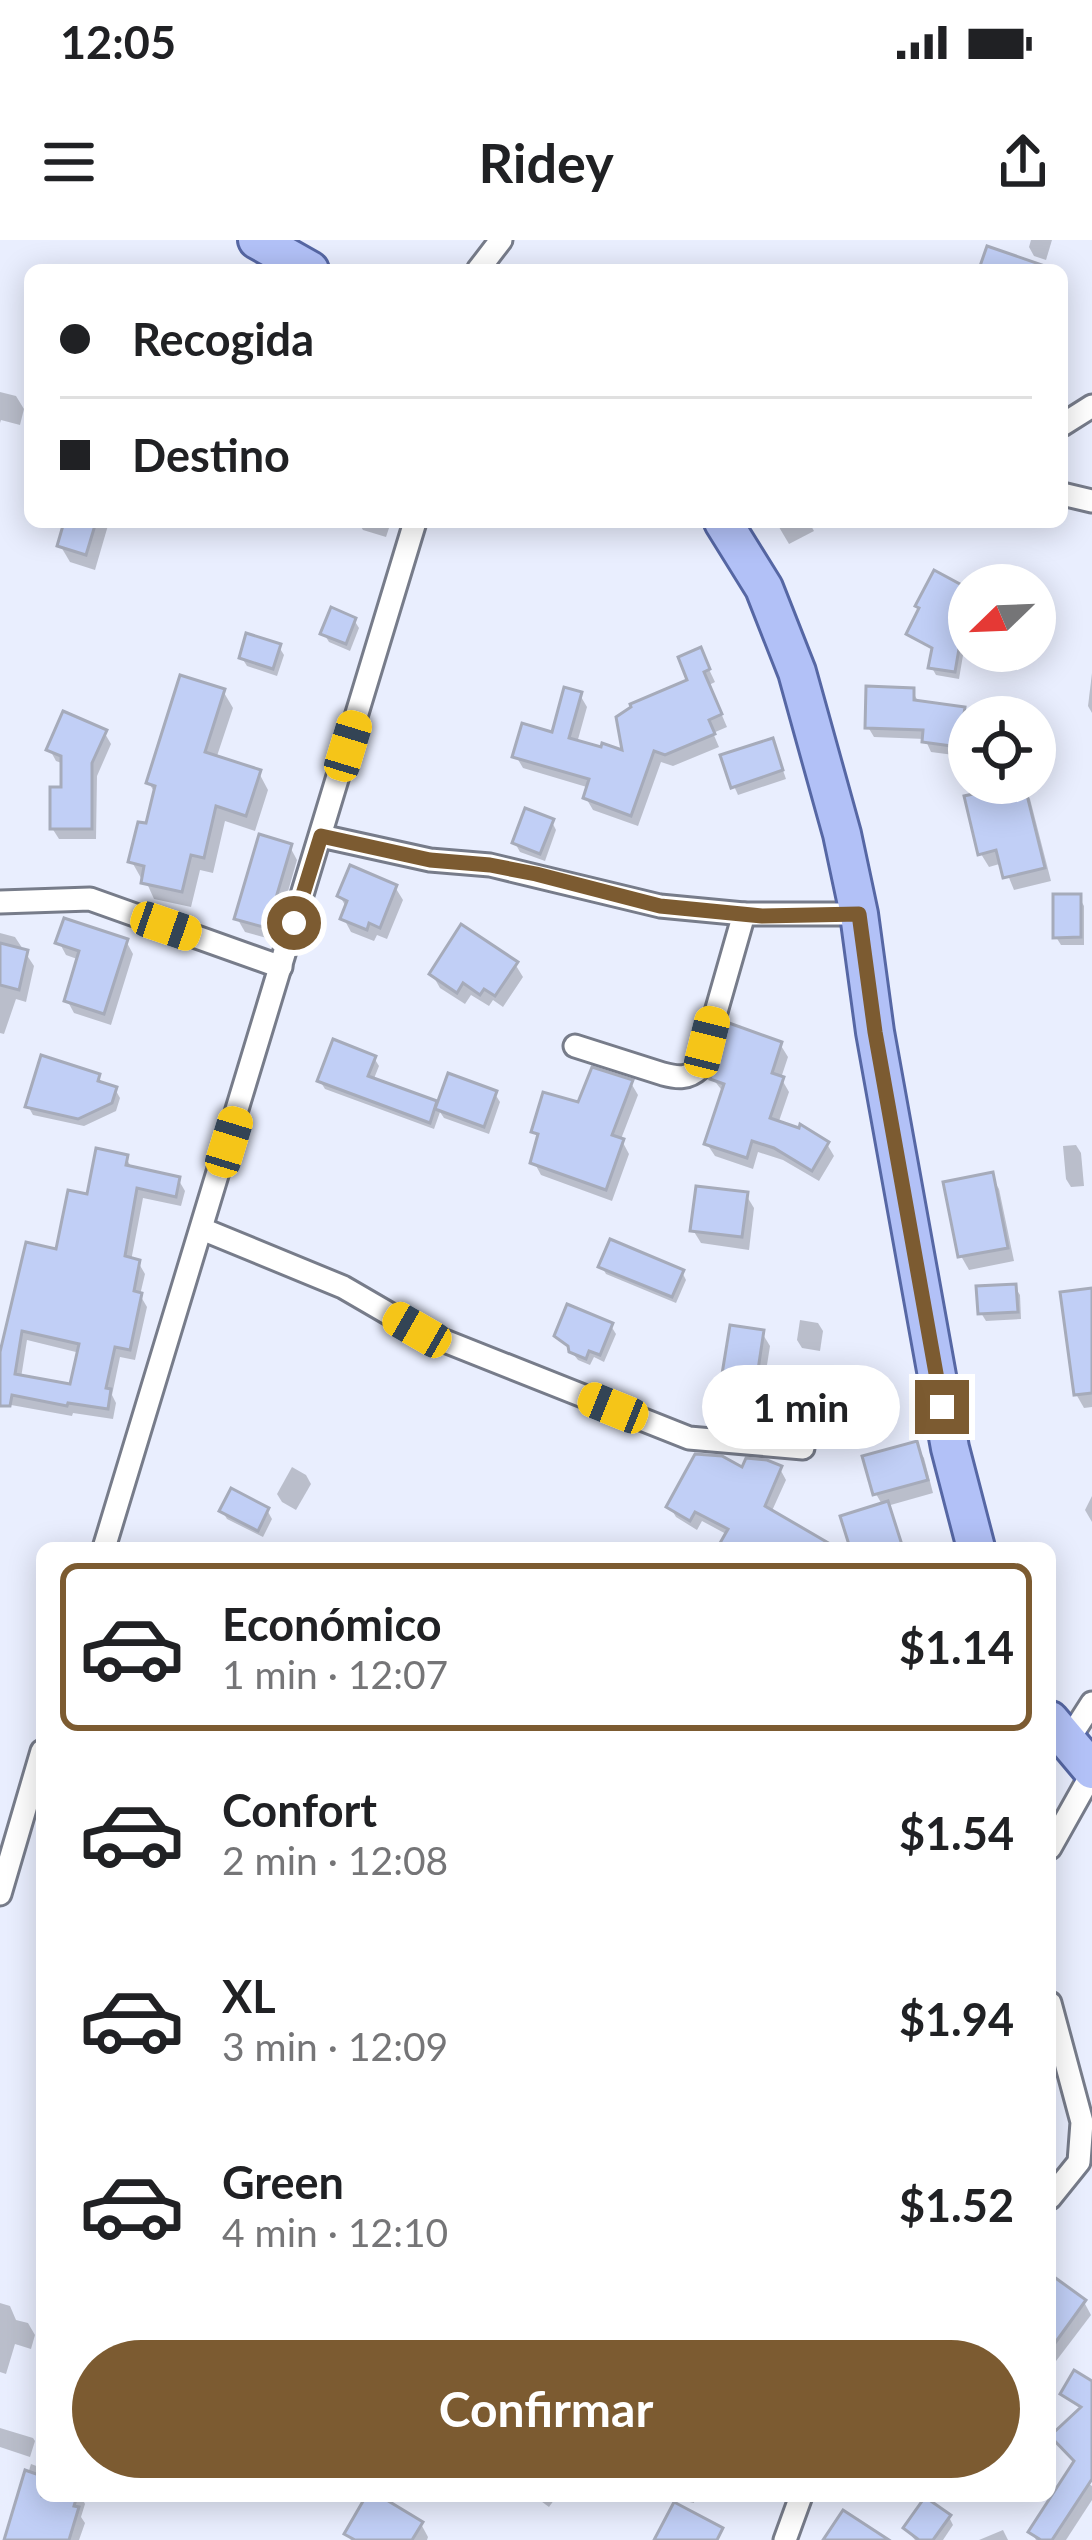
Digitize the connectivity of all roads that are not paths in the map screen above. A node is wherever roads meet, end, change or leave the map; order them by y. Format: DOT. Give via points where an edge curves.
graph roads {
  1 [pos="257,240"];
  2 [pos="502,240"];
  3 [pos="299,264"];
  4 [pos="483,264"];
  5 [pos="413,528"];
  6 [pos="727,528"];
  7 [pos="321,836"];
  8 [pos="0,902"];
  9 [pos="744,914"];
  10 [pos="859,914"];
  11 [pos="281,967"];
  12 [pos="574,1046"];
  13 [pos="202,1228"];
  14 [pos="803,1448"];
  15 [pos="106,1542"];
  16 [pos="974,1542"];
  17 [pos="1092,1702"];
  18 [pos="1058,1731"];
  19 [pos="36,1771"];
  20 [pos="1092,1772"];
  21 [pos="1056,1837"];
  22 [pos="0,1894"];
  23 [pos="1056,2025"];
  24 [pos="1056,2191"];
  25 [pos="799,2502"];
  26 [pos="785,2540"];
  1 -- 3 [label="main road"];
  2 -- 4 [label="street"];
  5 -- 7 [label="street"];
  6 -- 10 [label="main road" via="764,588 797,671"];
  7 -- 9 [label="street" via="536,874 660,906"];
  7 -- 11 [label="street"];
  8 -- 11 [label="street" via="90,899"];
  9 -- 10 [label="street"];
  9 -- 12 [label="street" via="692,1075 677,1078"];
  10 -- 16 [label="main road" via="912,1242"];
  11 -- 13 [label="street"];
  13 -- 14 [label="street" via="343,1287 417,1330 689,1438"];
  13 -- 15 [label="street"];
  17 -- 18 [label="street"];
  18 -- 20 [label="main road"];
  19 -- 22 [label="street"];
  20 -- 21 [label="street"];
  23 -- 24 [label="street" via="1082,2122 1079,2162"];
  25 -- 26 [label="street"];
}
